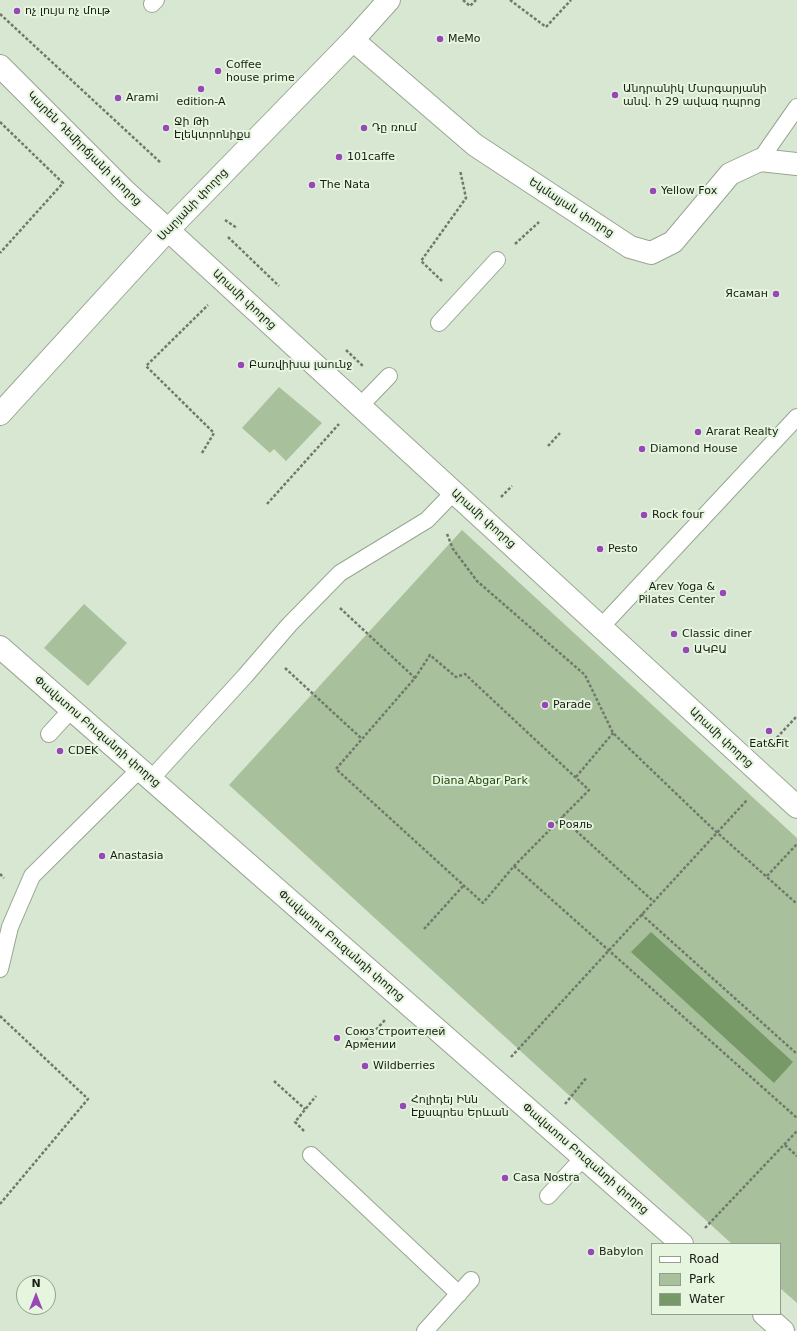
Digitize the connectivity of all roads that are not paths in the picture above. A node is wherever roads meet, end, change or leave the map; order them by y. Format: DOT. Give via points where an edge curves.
graph roads {
  1 [pos="389,0"];
  2 [pos="353,40"];
  3 [pos="0,66"];
  4 [pos="797,107"];
  5 [pos="760,160"];
  6 [pos="797,164"];
  7 [pos="168,230"];
  8 [pos="497,260"];
  9 [pos="439,323"];
  10 [pos="389,376"];
  11 [pos="360,406"];
  12 [pos="0,414"];
  13 [pos="797,417"];
  14 [pos="454,492"];
  15 [pos="601,627"];
  16 [pos="1,651"];
  17 [pos="71,710"];
  18 [pos="49,734"];
  19 [pos="145,774"];
  20 [pos="797,807"];
  21 [pos="0,969"];
  22 [pos="311,1155"];
  23 [pos="583,1158"];
  24 [pos="548,1196"];
  25 [pos="681,1243"];
  26 [pos="471,1280"];
  27 [pos="459,1294"];
  28 [pos="765,1315"];
  29 [pos="425,1331"];
  30 [pos="783,1331"];
  1 -- 2 [label="street, Սարյանի փողոց"];
  2 -- 5 [label="street, Եկմալյան փողոց" via="475,145 630,247 652,253 673,242 730,174"];
  2 -- 7 [label="street, Սարյանի փողոց"];
  3 -- 7 [label="street, Կարեն Դեմիրճյանի փողոց" via="126,192"];
  4 -- 5 [label="lane"];
  5 -- 6 [label="street"];
  7 -- 11 [label="street, Արամի փողոց"];
  7 -- 12 [label="street, Սարյանի փողոց"];
  8 -- 9 [label="lane"];
  10 -- 11 [label="lane"];
  11 -- 14 [label="street, Արամի փողոց"];
  13 -- 15 [label="lane"];
  14 -- 15 [label="street, Արամի փողոց"];
  14 -- 19 [label="lane" via="427,520 340,573"];
  15 -- 20 [label="street, Արամի փողոց"];
  16 -- 17 [label="street, Փավստոս Բուզանդի փողոց"];
  17 -- 18 [label="lane"];
  17 -- 19 [label="street, Փավստոս Բուզանդի փողոց"];
  19 -- 21 [label="lane" via="32,876 10,927"];
  19 -- 23 [label="street, Փավստոս Բուզանդի փողոց"];
  22 -- 27 [label="lane"];
  23 -- 24 [label="lane"];
  23 -- 25 [label="street, Փավստոս Բուզանդի փողոց"];
  26 -- 27 [label="lane"];
  27 -- 29 [label="lane"];
  28 -- 30 [label="street"];
}
